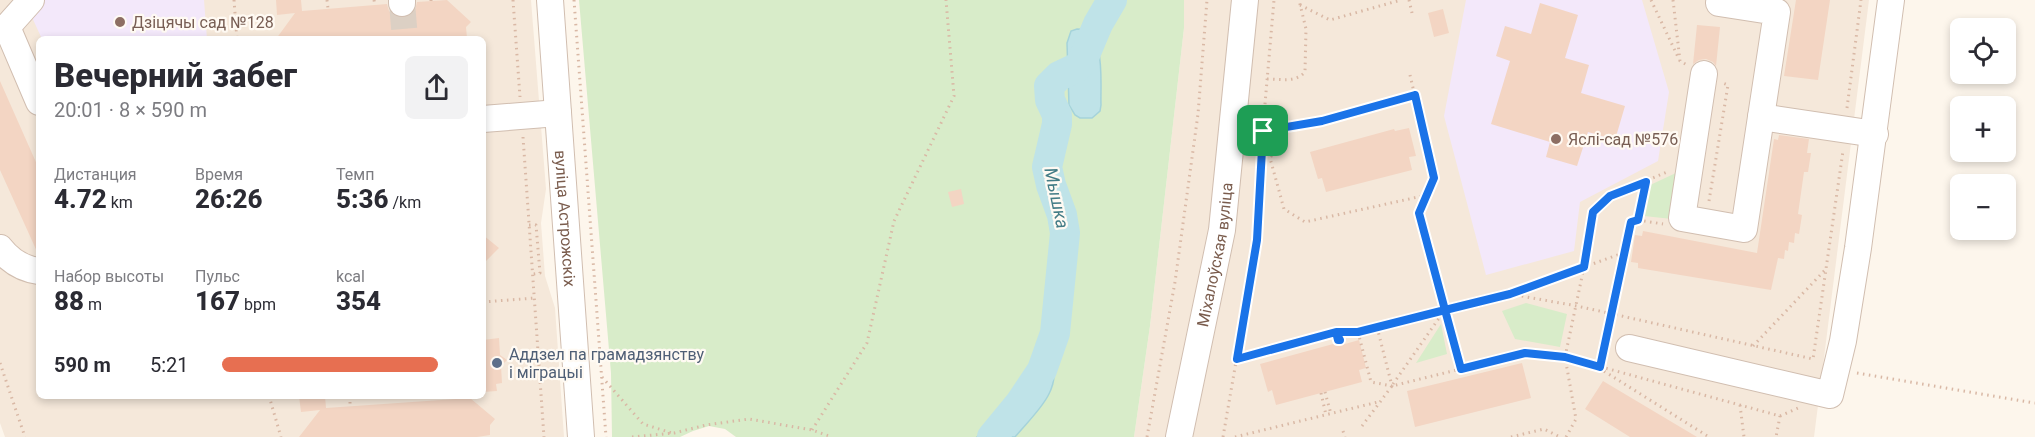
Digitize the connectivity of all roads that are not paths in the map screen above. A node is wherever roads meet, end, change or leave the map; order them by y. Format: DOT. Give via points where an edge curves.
graph roads {
  1 [pos="31,0"];
  2 [pos="550,0"];
  3 [pos="1245,0"];
  4 [pos="1892,0"];
  5 [pos="1719,3"];
  6 [pos="4,29"];
  7 [pos="1704,74"];
  8 [pos="36,96"];
  9 [pos="558,113"];
  10 [pos="1761,117"];
  11 [pos="486,119"];
  12 [pos="1875,134"];
  13 [pos="0,248"];
  14 [pos="36,270"];
  15 [pos="1629,348"];
  16 [pos="582,437"];
  17 [pos="1179,437"];
  1 -- 6 [label="street"];
  2 -- 9 [label="street, вуліца Астрожскіх"];
  3 -- 17 [label="street, Міхалоўская вуліца" via="1222,230"];
  4 -- 12 [label="street"];
  5 -- 10 [label="street" via="1777,12"];
  6 -- 8 [label="street"];
  7 -- 10 [label="street" via="1682,218 1744,229"];
  9 -- 11 [label="street"];
  9 -- 16 [label="street, вуліца Астрожскіх"];
  10 -- 12 [label="street"];
  12 -- 15 [label="street" via="1849,307 1830,395"];
  13 -- 14 [label="street" via="10,260"];
}
